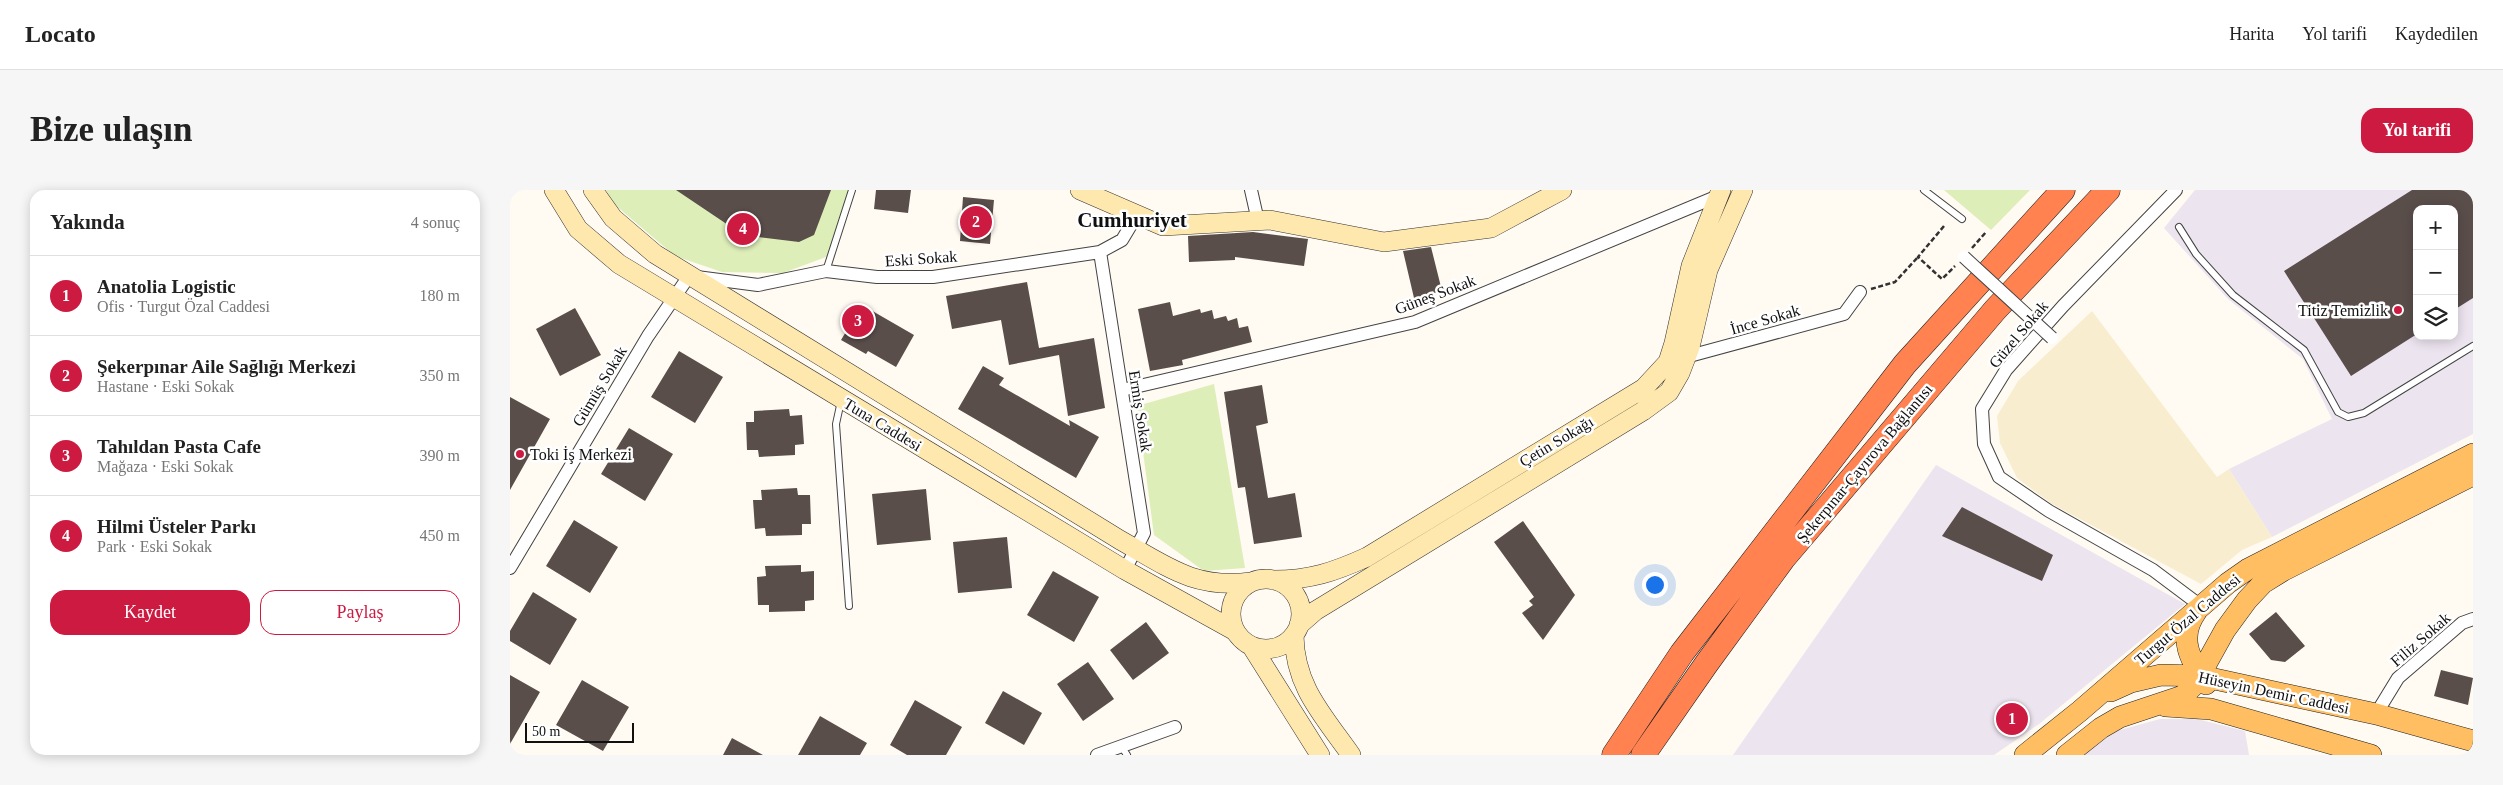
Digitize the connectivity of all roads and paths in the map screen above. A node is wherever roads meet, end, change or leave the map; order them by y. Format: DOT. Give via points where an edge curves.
graph roads {
  1 [pos="554,190"];
  2 [pos="592,190"];
  3 [pos="852,190"];
  4 [pos="1080,190"];
  5 [pos="1251,190"];
  6 [pos="1562,190"];
  7 [pos="1742,190"];
  8 [pos="1924,190"];
  9 [pos="2063,190"];
  10 [pos="2108,190"];
  11 [pos="2176,190"];
  12 [pos="1720,193"];
  13 [pos="1137,215"];
  14 [pos="1962,219"];
  15 [pos="1258,221"];
  16 [pos="1944,226"];
  17 [pos="2179,227"];
  18 [pos="1100,252"];
  19 [pos="1918,257"];
  20 [pos="1964,257"];
  21 [pos="826,271"];
  22 [pos="689,276"];
  23 [pos="1942,279"];
  24 [pos="1860,292"];
  25 [pos="674,298"];
  26 [pos="2052,338"];
  27 [pos="2473,346"];
  28 [pos="1686,357"];
  29 [pos="1668,362"];
  30 [pos="1122,390"];
  31 [pos="842,399"];
  32 [pos="2473,454"];
  33 [pos="2473,475"];
  34 [pos="1136,548"];
  35 [pos="510,568"];
  36 [pos="1125,570"];
  37 [pos="1274,580"];
  38 [pos="1251,582"];
  39 [pos="849,606"];
  40 [pos="2201,606"];
  41 [pos="2473,619"];
  42 [pos="2225,630"];
  43 [pos="1235,631"];
  44 [pos="1297,631"];
  45 [pos="1252,647"];
  46 [pos="2201,676"];
  47 [pos="2249,686"];
  48 [pos="2151,707"];
  49 [pos="2080,711"];
  50 [pos="2376,714"];
  51 [pos="2236,717"];
  52 [pos="1175,727"];
  53 [pos="2473,741"];
  54 [pos="1124,751"];
  55 [pos="2337,751"];
  56 [pos="1097,755"];
  57 [pos="1320,755"];
  58 [pos="1351,755"];
  59 [pos="1614,755"];
  60 [pos="1643,755"];
  61 [pos="2024,755"];
  62 [pos="2067,755"];
  63 [pos="2371,755"];
  1 -- 25 [label="street, Tuna Caddesi" via="578,229 619,264"];
  2 -- 22 [label="street, Tuna Caddesi" via="613,218 655,254"];
  3 -- 21 [label="lane"];
  4 -- 13 [label="street"];
  5 -- 15 [label="street"];
  6 -- 15 [label="street" via="1491,228 1384,242 1270,220"];
  7 -- 28 [label="street" via="1708,270"];
  8 -- 14 [label="lane"];
  9 -- 59 [label="highway, Şekerpınar-Çayırova Bağlantısı" via="1905,364 1688,646"];
  10 -- 60 [label="highway, Şekerpınar-Çayırova Bağlantısı" via="1995,310 1783,559"];
  11 -- 40 [label="street, Güzel Sokak" via="2006,370 1982,409 1984,444 1999,477 2049,512 2154,570"];
  12 -- 29 [label="street, Çetin Sokağı" via="1691,266"];
  12 -- 30 [label="street, Güneş Sokak" via="1416,322"];
  13 -- 15 [label="street" via="1163,226"];
  13 -- 18 [label="street, Eski Sokak" via="1122,240"];
  16 -- 19 [label="path"];
  17 -- 27 [label="lane" via="2196,254 2233,295 2304,350 2338,412 2348,417 2364,413"];
  18 -- 21 [label="street, Eski Sokak" via="932,277 877,278"];
  18 -- 30 [label="street, Ermiş Sokak"];
  19 -- 23 [label="path"];
  19 -- 24 [label="path" via="1895,282"];
  20 -- 26 [label="street, bridge"];
  21 -- 22 [label="street, Eski Sokak" via="758,285"];
  22 -- 25 [label="street, Gümüş Sokak"];
  22 -- 34 [label="street, Tuna Caddesi"];
  24 -- 28 [label="street, İnce Sokak" via="1844,314"];
  25 -- 31 [label="street, Tuna Caddesi"];
  25 -- 35 [label="street, Gümüş Sokak"];
  28 -- 29 [label="street, İnce Sokak"];
  28 -- 44 [label="street" via="1675,383 1660,400 1315,610"];
  29 -- 37 [label="street, Çetin Sokağı" via="1644,388 1366,557 1313,578"];
  30 -- 34 [label="street, Ermiş Sokak" via="1144,533"];
  31 -- 36 [label="street, Tuna Caddesi"];
  31 -- 39 [label="lane" via="836,424"];
  32 -- 40 [label="main road, Turgut Özal Caddesi" via="2276,553 2228,583"];
  33 -- 42 [label="main road, Turgut Özal Caddesi" via="2263,583"];
  34 -- 36 [label="street, Ermiş Sokak"];
  34 -- 38 [label="street, Tuna Caddesi" via="1186,577 1226,585"];
  36 -- 43 [label="street, Tuna Caddesi"];
  37 -- 38 [label="street"];
  37 -- 44 [label="street" via="1285,584 1296,597 1301,614"];
  38 -- 43 [label="street" via="1234,598 1231,620"];
  40 -- 46 [label="main road" via="2191,619 2186,640 2191,661"];
  40 -- 49 [label="main road, Turgut Özal Caddesi"];
  41 -- 50 [label="street, Filiz Sokak" via="2462,623 2398,678"];
  42 -- 46 [label="main road, Turgut Özal Caddesi"];
  42 -- 47 [label="main road" via="2220,649 2221,661 2232,676"];
  43 -- 45 [label="street"];
  44 -- 45 [label="street" via="1285,644 1274,648"];
  44 -- 58 [label="street" via="1298,670 1305,687"];
  45 -- 57 [label="street"];
  46 -- 47 [label="main road, Hüseyin Demir Caddesi"];
  46 -- 48 [label="main road, Turgut Özal Caddesi" via="2183,696"];
  46 -- 49 [label="main road, Hüseyin Demir Caddesi" via="2177,674 2146,678 2117,688"];
  46 -- 51 [label="main road" via="2219,703"];
  47 -- 50 [label="main road, Hüseyin Demir Caddesi"];
  48 -- 51 [label="main road, Hüseyin Demir Caddesi" via="2199,707"];
  48 -- 62 [label="main road, Turgut Özal Caddesi" via="2120,717"];
  49 -- 61 [label="main road, Turgut Özal Caddesi"];
  50 -- 53 [label="main road, Hüseyin Demir Caddesi"];
  51 -- 55 [label="main road, Hüseyin Demir Caddesi"];
  52 -- 54 [label="street"];
  54 -- 56 [label="street"];
  55 -- 63 [label="main road, Hüseyin Demir Caddesi"];
}
